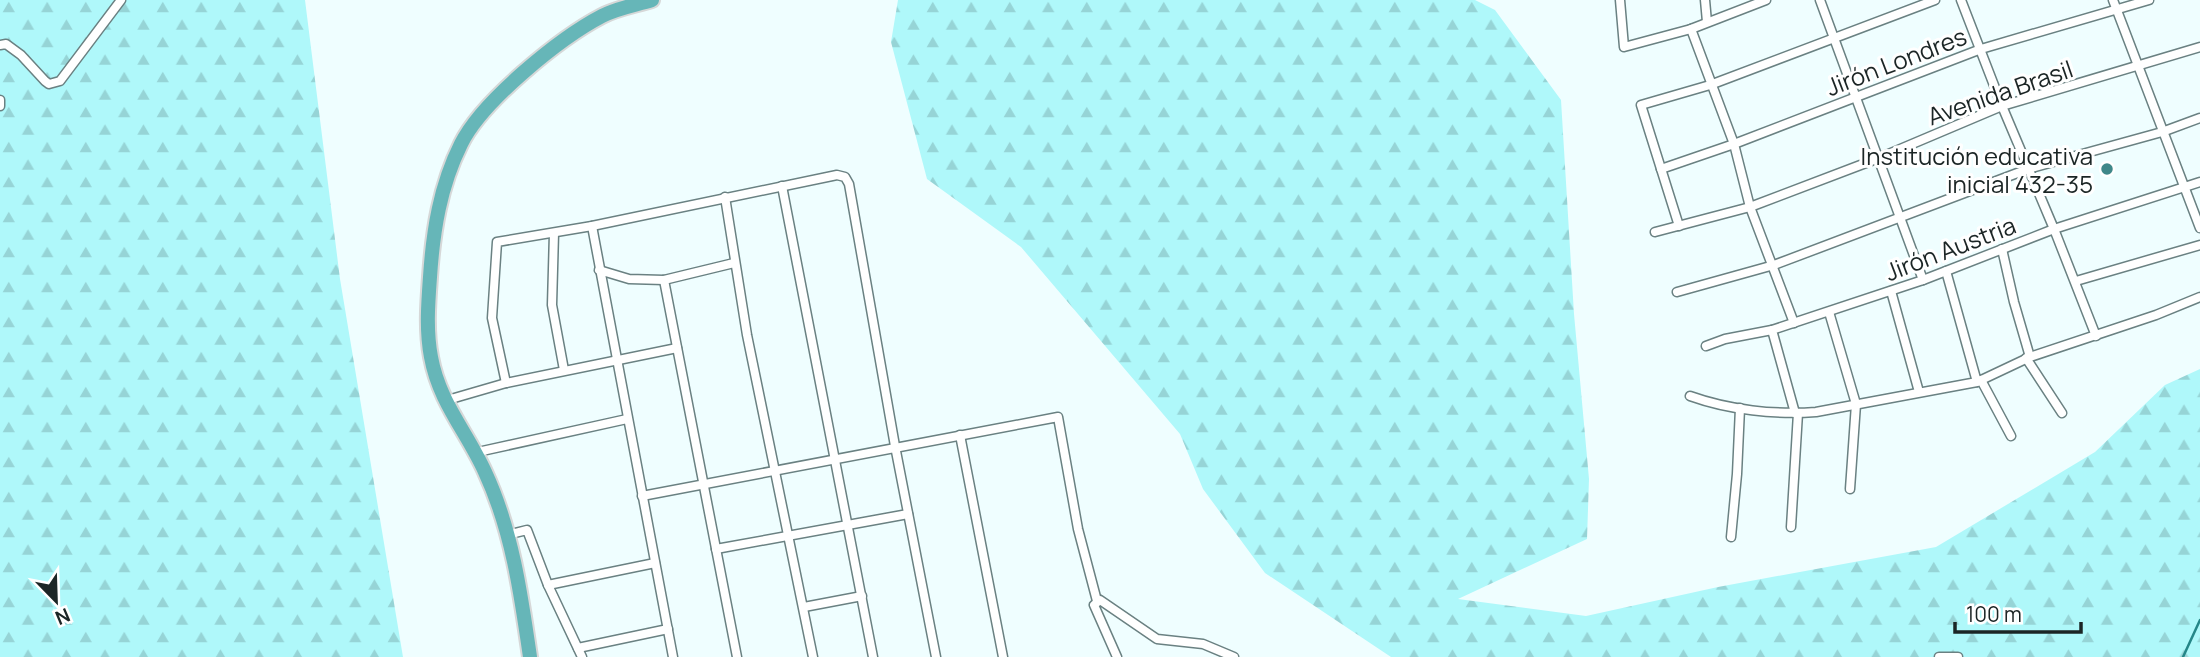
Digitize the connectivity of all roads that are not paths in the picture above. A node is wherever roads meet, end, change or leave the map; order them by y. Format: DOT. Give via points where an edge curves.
graph roads {
  1 [pos="121,0"];
  2 [pos="652,0"];
  3 [pos="1620,0"];
  4 [pos="1705,0"];
  5 [pos="1766,0"];
  6 [pos="1820,0"];
  7 [pos="1936,0"];
  8 [pos="1961,0"];
  9 [pos="2113,0"];
  10 [pos="2149,0"];
  11 [pos="2117,10"];
  12 [pos="1707,22"];
  13 [pos="1691,29"];
  14 [pos="1835,40"];
  15 [pos="0,45"];
  16 [pos="2200,47"];
  17 [pos="1981,49"];
  18 [pos="2138,67"];
  19 [pos="1710,85"];
  20 [pos="1857,97"];
  21 [pos="0,100"];
  22 [pos="0,106"];
  23 [pos="2002,106"];
  24 [pos="2200,118"];
  25 [pos="2162,132"];
  26 [pos="1734,144"];
  27 [pos="1879,158"];
  28 [pos="1661,169"];
  29 [pos="2028,169"];
  30 [pos="2200,182"];
  31 [pos="782,186"];
  32 [pos="2183,187"];
  33 [pos="725,197"];
  34 [pos="1750,208"];
  35 [pos="1899,218"];
  36 [pos="592,226"];
  37 [pos="1679,226"];
  38 [pos="2200,228"];
  39 [pos="2054,229"];
  40 [pos="1655,232"];
  41 [pos="554,233"];
  42 [pos="2200,245"];
  43 [pos="2002,249"];
  44 [pos="734,263"];
  45 [pos="1774,265"];
  46 [pos="599,270"];
  47 [pos="1946,271"];
  48 [pos="664,280"];
  49 [pos="1923,280"];
  50 [pos="2076,281"];
  51 [pos="1891,291"];
  52 [pos="1677,292"];
  53 [pos="2200,297"];
  54 [pos="1829,312"];
  55 [pos="1794,323"];
  56 [pos="1772,330"];
  57 [pos="2096,336"];
  58 [pos="1706,346"];
  59 [pos="677,348"];
  60 [pos="2028,358"];
  61 [pos="615,360"];
  62 [pos="564,370"];
  63 [pos="1979,381"];
  64 [pos="506,383"];
  65 [pos="1919,392"];
  66 [pos="1690,396"];
  67 [pos="444,401"];
  68 [pos="1856,404"];
  69 [pos="1740,408"];
  70 [pos="1796,413"];
  71 [pos="2062,413"];
  72 [pos="627,419"];
  73 [pos="960,435"];
  74 [pos="2011,436"];
  75 [pos="895,446"];
  76 [pos="473,453"];
  77 [pos="835,459"];
  78 [pos="776,472"];
  79 [pos="703,486"];
  80 [pos="1850,489"];
  81 [pos="642,496"];
  82 [pos="908,513"];
  83 [pos="847,526"];
  84 [pos="1791,527"];
  85 [pos="507,535"];
  86 [pos="789,537"];
  87 [pos="1731,537"];
  88 [pos="716,549"];
  89 [pos="655,563"];
  90 [pos="548,586"];
  91 [pos="862,596"];
  92 [pos="1097,601"];
  93 [pos="804,607"];
  94 [pos="668,629"];
  95 [pos="578,648"];
  96 [pos="530,657"];
  97 [pos="582,657"];
  98 [pos="673,657"];
  99 [pos="737,657"];
  100 [pos="813,657"];
  101 [pos="873,657"];
  102 [pos="936,657"];
  103 [pos="1003,657"];
  104 [pos="1116,657"];
  105 [pos="1234,657"];
  106 [pos="1939,657"];
  107 [pos="1958,657"];
  1 -- 15 [label="street" via="60,81 49,84 21,55"];
  2 -- 67 [label="highway" via="603,16 546,55 480,115 462,141 442,190 431,261 427,322 431,358"];
  3 -- 13 [label="street" via="1625,47"];
  4 -- 12 [label="street"];
  5 -- 12 [label="street"];
  6 -- 14 [label="street"];
  7 -- 14 [label="street"];
  8 -- 17 [label="street"];
  9 -- 11 [label="street"];
  10 -- 11 [label="street, Jirón Londres"];
  11 -- 17 [label="street, Jirón Londres"];
  11 -- 18 [label="street"];
  12 -- 13 [label="street"];
  13 -- 19 [label="street"];
  14 -- 19 [label="street"];
  14 -- 20 [label="street"];
  16 -- 18 [label="street, Avenida Brasil"];
  17 -- 20 [label="street, Jirón Londres"];
  17 -- 23 [label="street"];
  18 -- 23 [label="street, Avenida Brasil"];
  18 -- 25 [label="street"];
  19 -- 26 [label="street"];
  19 -- 28 [label="street" via="1641,105"];
  20 -- 26 [label="street, Jirón Londres"];
  20 -- 27 [label="street"];
  21 -- 22 [label="street"];
  23 -- 27 [label="street, Avenida Brasil"];
  23 -- 29 [label="street"];
  24 -- 25 [label="street"];
  25 -- 29 [label="street"];
  25 -- 32 [label="street"];
  26 -- 28 [label="street, Jirón Londres"];
  26 -- 34 [label="street"];
  27 -- 34 [label="street, Avenida Brasil"];
  27 -- 35 [label="street"];
  28 -- 37 [label="street"];
  29 -- 35 [label="street"];
  29 -- 39 [label="street"];
  30 -- 32 [label="street, Jirón Austria"];
  31 -- 33 [label="street"];
  31 -- 75 [label="street" via="837,175 849,184"];
  31 -- 77 [label="street"];
  32 -- 38 [label="street"];
  32 -- 39 [label="street, Jirón Austria"];
  33 -- 36 [label="street"];
  33 -- 44 [label="street"];
  34 -- 37 [label="street, Avenida Brasil"];
  34 -- 45 [label="street"];
  35 -- 45 [label="street"];
  35 -- 49 [label="street"];
  36 -- 41 [label="street"];
  36 -- 46 [label="street"];
  37 -- 40 [label="street, Avenida Brasil"];
  39 -- 43 [label="street, Jirón Austria"];
  39 -- 50 [label="street"];
  41 -- 62 [label="street" via="552,305"];
  41 -- 64 [label="street" via="497,242 492,318"];
  42 -- 50 [label="street"];
  43 -- 47 [label="street, Jirón Austria"];
  43 -- 60 [label="street"];
  44 -- 48 [label="street"];
  44 -- 78 [label="street"];
  45 -- 52 [label="street"];
  45 -- 55 [label="street"];
  46 -- 48 [label="street" via="629,279"];
  46 -- 61 [label="street"];
  47 -- 49 [label="street, Jirón Austria"];
  47 -- 63 [label="street"];
  48 -- 59 [label="street"];
  49 -- 51 [label="street, Jirón Austria"];
  50 -- 57 [label="street"];
  51 -- 54 [label="street, Jirón Austria"];
  51 -- 65 [label="street"];
  53 -- 57 [label="street"];
  54 -- 55 [label="street, Jirón Austria"];
  54 -- 68 [label="street"];
  55 -- 56 [label="street, Jirón Austria"];
  56 -- 58 [label="street, Jirón Austria"];
  56 -- 70 [label="street"];
  57 -- 60 [label="street"];
  59 -- 61 [label="street"];
  59 -- 79 [label="street"];
  60 -- 63 [label="street"];
  60 -- 71 [label="street"];
  61 -- 62 [label="street"];
  61 -- 72 [label="street"];
  62 -- 64 [label="street"];
  63 -- 65 [label="street"];
  63 -- 74 [label="street"];
  64 -- 67 [label="street"];
  65 -- 68 [label="street"];
  66 -- 69 [label="street"];
  67 -- 76 [label="highway"];
  68 -- 70 [label="street"];
  68 -- 80 [label="street"];
  69 -- 70 [label="street"];
  69 -- 87 [label="street"];
  70 -- 84 [label="street"];
  72 -- 76 [label="street"];
  72 -- 81 [label="street"];
  73 -- 75 [label="street"];
  73 -- 92 [label="street" via="1058,417 1078,529"];
  73 -- 103 [label="street"];
  75 -- 77 [label="street"];
  75 -- 82 [label="street"];
  76 -- 85 [label="highway" via="484,470"];
  77 -- 78 [label="street"];
  77 -- 83 [label="street"];
  78 -- 79 [label="street"];
  78 -- 86 [label="street"];
  79 -- 81 [label="street"];
  79 -- 88 [label="street"];
  81 -- 89 [label="street"];
  82 -- 83 [label="street"];
  82 -- 102 [label="street"];
  83 -- 86 [label="street"];
  83 -- 91 [label="street"];
  85 -- 90 [label="street" via="527,530"];
  85 -- 96 [label="highway"];
  86 -- 88 [label="street"];
  86 -- 93 [label="street"];
  88 -- 99 [label="street"];
  89 -- 90 [label="street"];
  89 -- 94 [label="street"];
  90 -- 95 [label="street"];
  91 -- 93 [label="street"];
  91 -- 101 [label="street"];
  92 -- 104 [label="street" via="1094,605"];
  92 -- 105 [label="street" via="1104,600 1157,639 1203,644"];
  93 -- 100 [label="street"];
  94 -- 95 [label="street"];
  94 -- 98 [label="street"];
  95 -- 97 [label="street"];
  106 -- 107 [label="street"];
}
